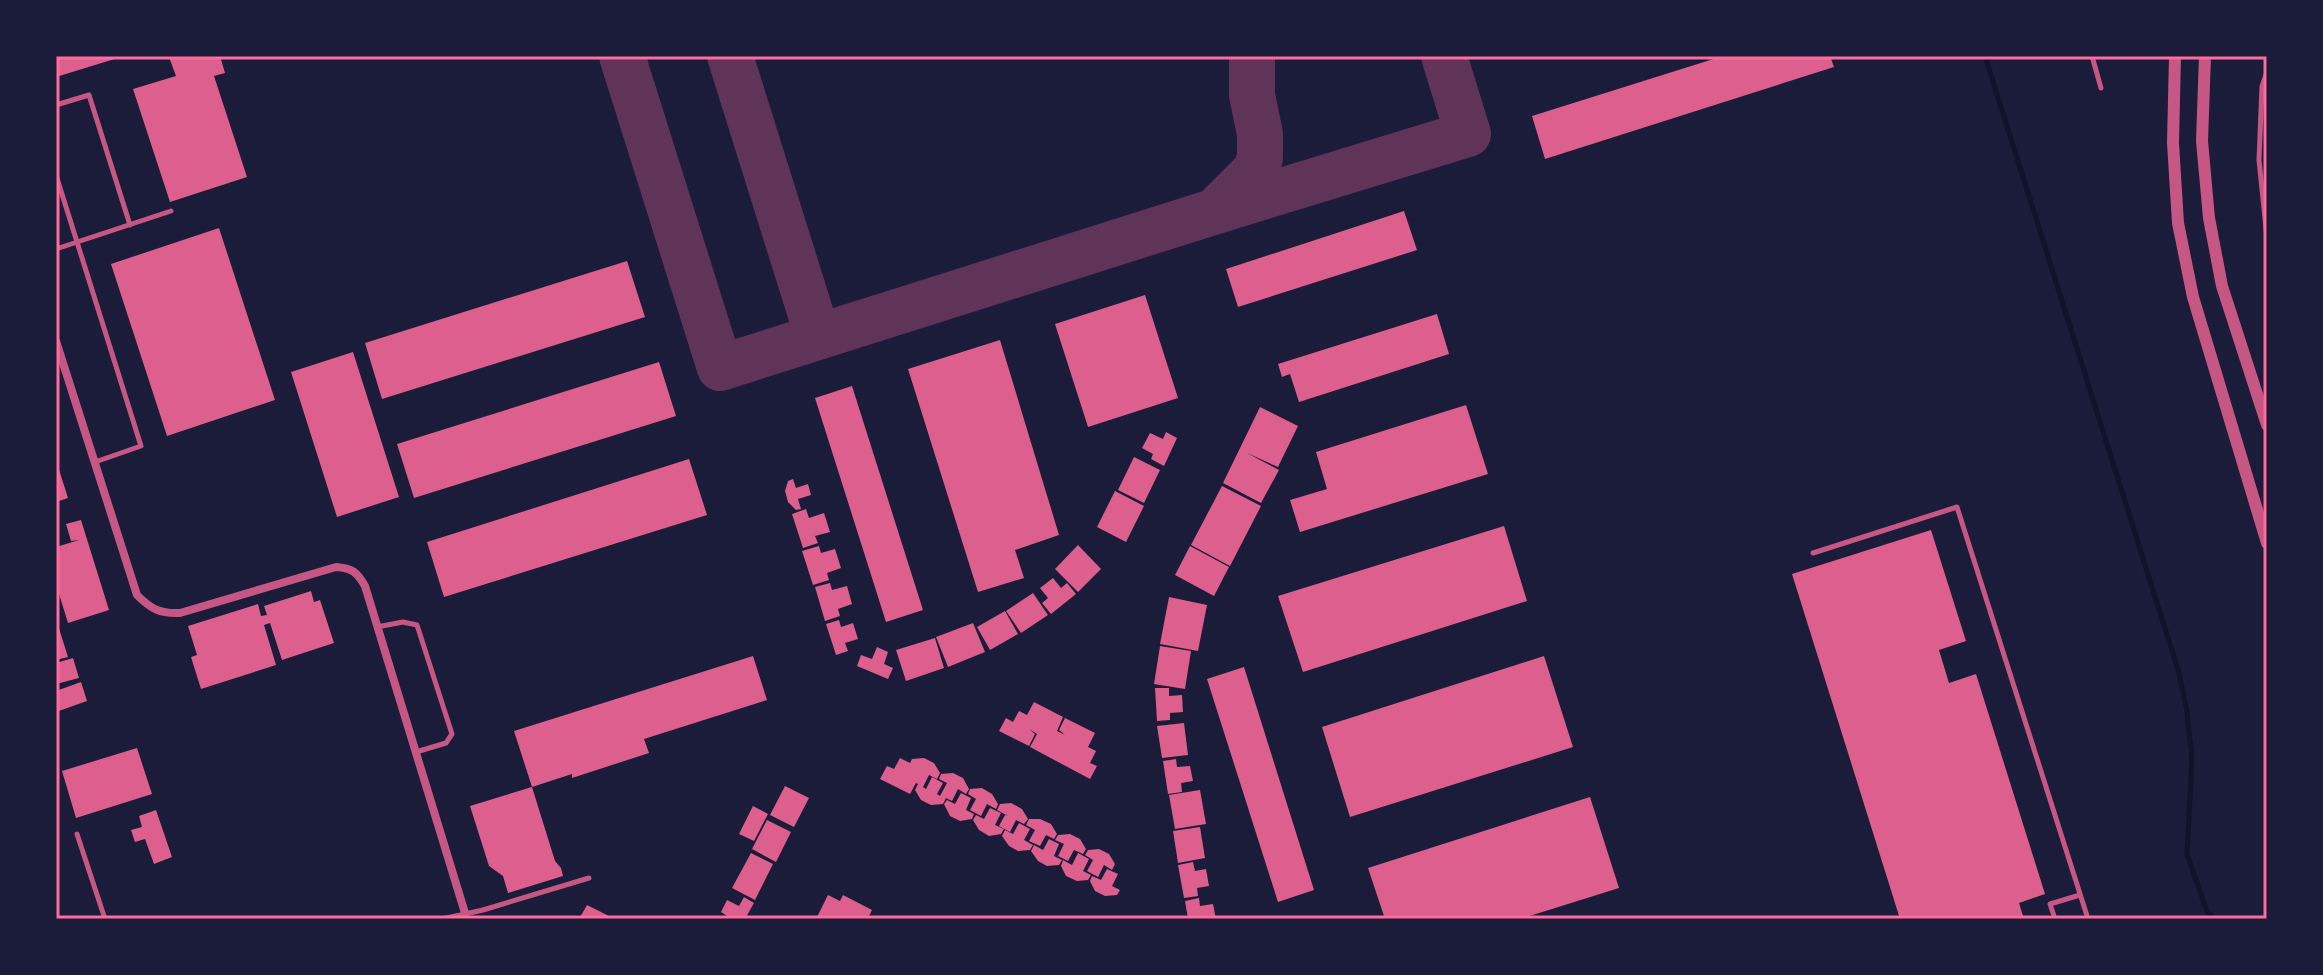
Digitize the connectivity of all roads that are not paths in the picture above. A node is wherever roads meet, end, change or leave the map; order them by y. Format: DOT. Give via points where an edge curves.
graph roads {
  1 [pos="2092,56"];
  2 [pos="2175,56"];
  3 [pos="2205,56"];
  4 [pos="2267,72"];
  5 [pos="2101,88"];
  6 [pos="2264,94"];
  7 [pos="56,105"];
  8 [pos="56,175"];
  9 [pos="171,211"];
  10 [pos="130,225"];
  11 [pos="2267,238"];
  12 [pos="77,242"];
  13 [pos="56,249"];
  14 [pos="56,341"];
  15 [pos="2267,425"];
  16 [pos="95,462"];
  17 [pos="2261,498"];
  18 [pos="2267,543"];
  19 [pos="1813,553"];
  20 [pos="377,627"];
  21 [pos="415,752"];
  22 [pos="77,834"];
  23 [pos="589,878"];
  24 [pos="2080,895"];
  25 [pos="465,913"];
  26 [pos="105,919"];
  27 [pos="442,919"];
  28 [pos="2055,919"];
  29 [pos="2088,919"];
  1 -- 5 [label="lane"];
  2 -- 17 [label="street" via="2178,223 2193,297"];
  3 -- 15 [label="street" via="2202,141 2209,218 2222,286"];
  4 -- 6 [label="lane"];
  6 -- 11 [label="lane" via="2259,160"];
  7 -- 10 [label="lane" via="89,95"];
  8 -- 12 [label="lane"];
  9 -- 10 [label="lane"];
  10 -- 12 [label="lane"];
  12 -- 13 [label="lane"];
  12 -- 16 [label="lane" via="141,446"];
  14 -- 16 [label="street"];
  16 -- 20 [label="street" via="137,595 151,609 180,613 348,567 365,586"];
  17 -- 18 [label="street"];
  19 -- 24 [label="lane" via="1957,507"];
  20 -- 21 [label="street"];
  20 -- 21 [label="lane" via="417,625 434,673 452,734 446,743"];
  21 -- 25 [label="street"];
  22 -- 26 [label="lane"];
  23 -- 25 [label="lane"];
  24 -- 28 [label="lane" via="2050,904"];
  24 -- 29 [label="lane"];
  25 -- 27 [label="lane"];
}
